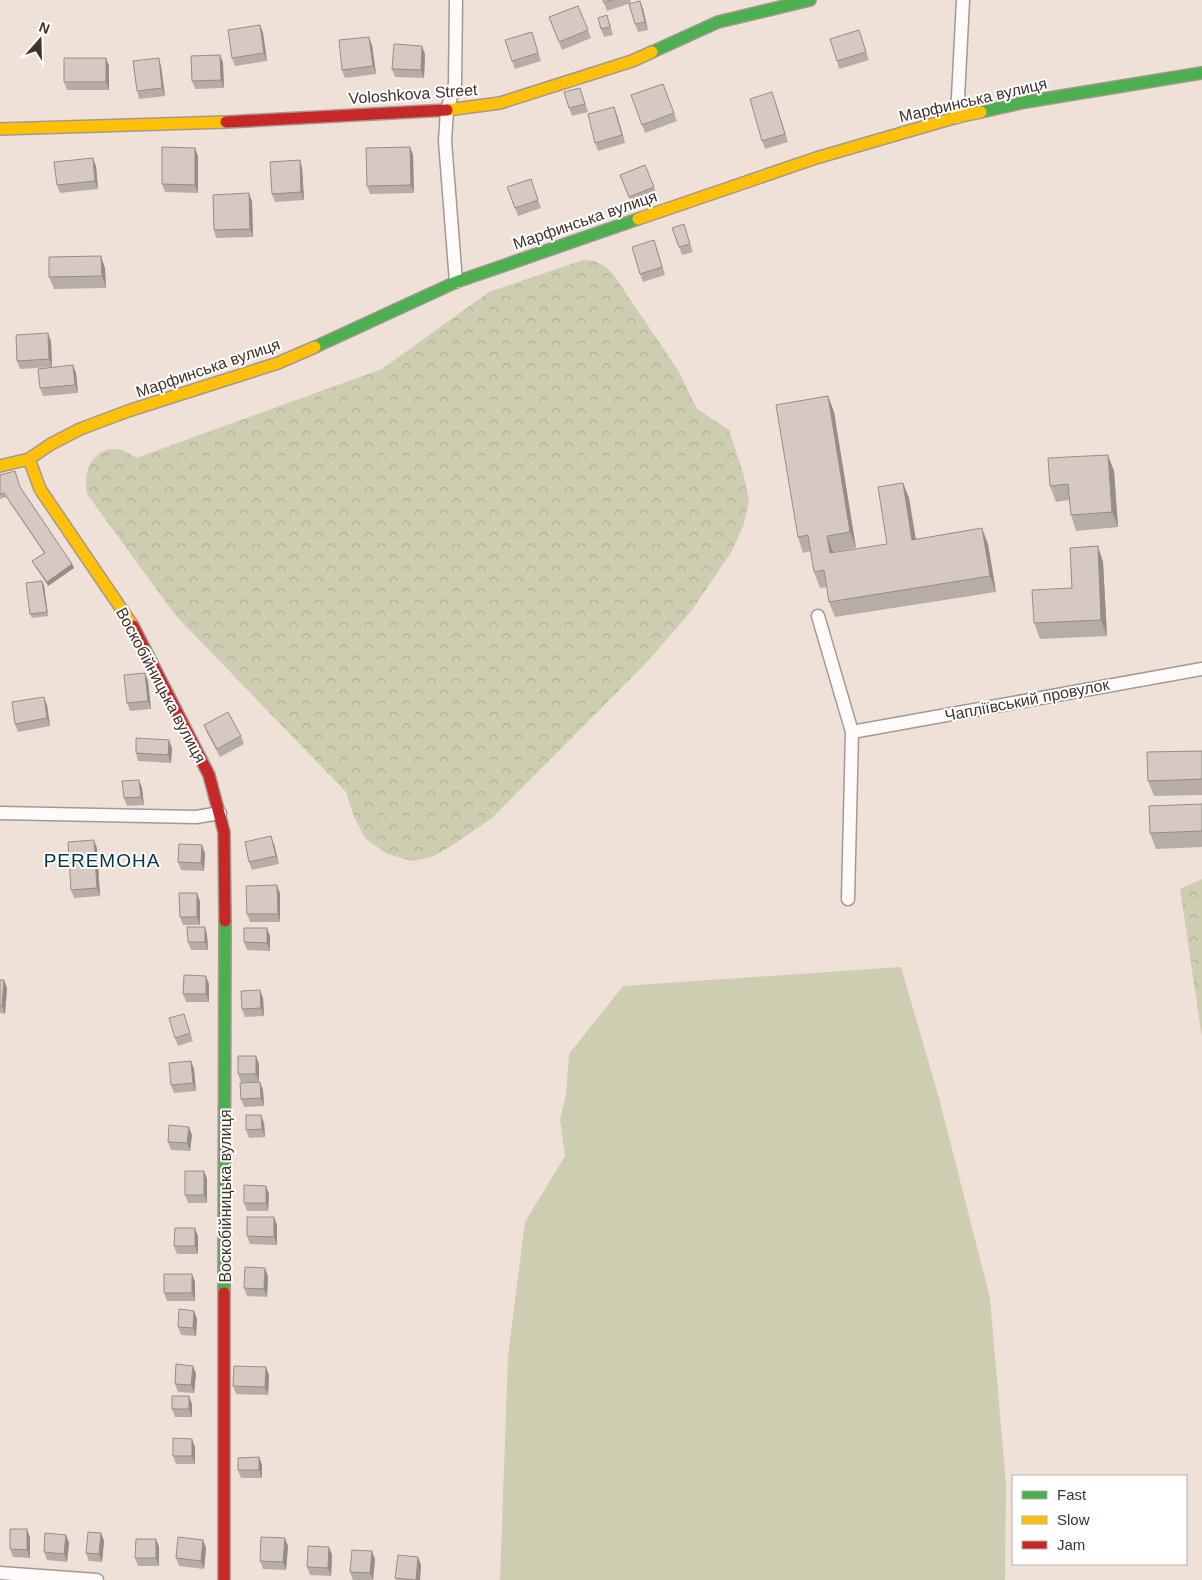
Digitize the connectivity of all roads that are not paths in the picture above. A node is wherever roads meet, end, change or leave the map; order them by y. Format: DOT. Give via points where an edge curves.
graph roads {
  1 [pos="456,0"];
  2 [pos="810,0"];
  3 [pos="962,0"];
  4 [pos="1202,73"];
  5 [pos="447,110"];
  6 [pos="957,117"];
  7 [pos="0,129"];
  8 [pos="456,282"];
  9 [pos="28,459"];
  10 [pos="0,466"];
  11 [pos="818,616"];
  12 [pos="1202,669"];
  13 [pos="852,732"];
  14 [pos="0,813"];
  15 [pos="220,813"];
  16 [pos="848,899"];
  17 [pos="0,1572"];
  18 [pos="97,1580"];
  19 [pos="224,1580"];
  1 -- 5 [label="street" via="455,84"];
  2 -- 5 [label="street, Voloshkova Street" via="718,22 632,61 500,103"];
  3 -- 6 [label="street"];
  4 -- 6 [label="street, Марфинська вулиця" via="1024,102"];
  5 -- 7 [label="street, Voloshkova Street" via="201,124"];
  5 -- 8 [label="street" via="445,141"];
  6 -- 8 [label="street, Марфинська вулиця" via="816,158"];
  8 -- 9 [label="street, Марфинська вулиця" via="278,362 80,429"];
  9 -- 10 [label="street, Марфинська вулиця"];
  9 -- 15 [label="street, Воскобійницька вулиця" via="40,488 136,633 209,775"];
  11 -- 13 [label="street"];
  12 -- 13 [label="street, Чапліївський провулок"];
  13 -- 16 [label="street"];
  14 -- 15 [label="street" via="196,817"];
  15 -- 19 [label="street, Воскобійницька вулиця" via="226,876"];
  17 -- 18 [label="street"];
}
